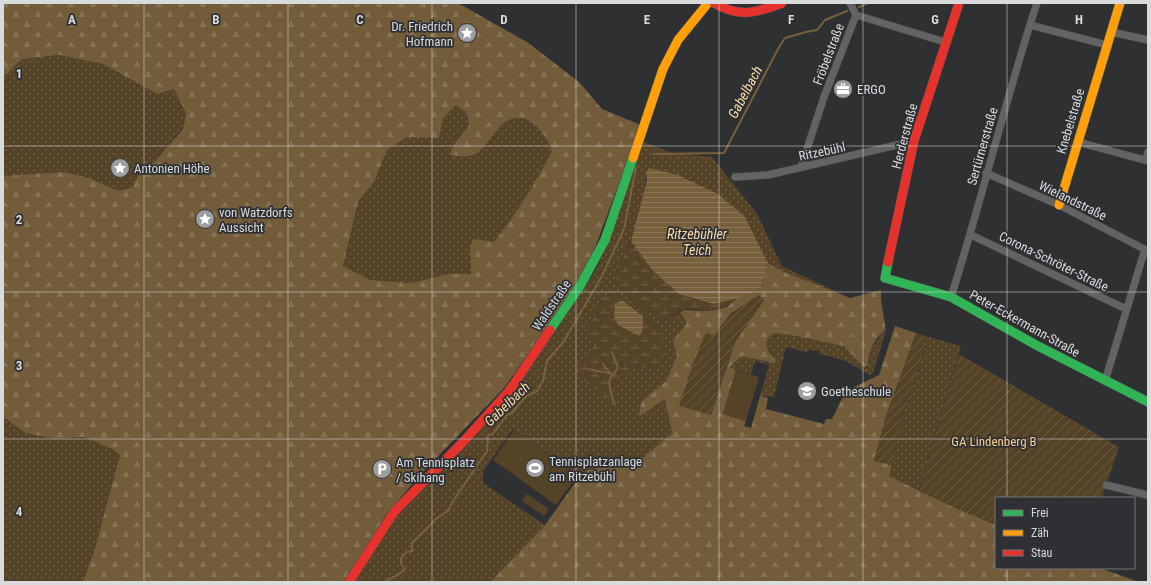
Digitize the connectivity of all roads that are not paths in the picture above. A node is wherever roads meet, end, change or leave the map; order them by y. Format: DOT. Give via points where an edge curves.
graph roads {
  1 [pos="708,3"];
  2 [pos="714,3"];
  3 [pos="782,3"];
  4 [pos="850,3"];
  5 [pos="959,3"];
  6 [pos="1037,3"];
  7 [pos="1120,3"];
  8 [pos="856,15"];
  9 [pos="1030,25"];
  10 [pos="1111,32"];
  11 [pos="1148,40"];
  12 [pos="945,42"];
  13 [pos="1107,45"];
  14 [pos="914,141"];
  15 [pos="1078,142"];
  16 [pos="1148,152"];
  17 [pos="1147,161"];
  18 [pos="801,167"];
  19 [pos="986,173"];
  20 [pos="734,177"];
  21 [pos="1059,205"];
  22 [pos="971,235"];
  23 [pos="1147,250"];
  24 [pos="885,278"];
  25 [pos="951,297"];
  26 [pos="1126,310"];
  27 [pos="1105,381"];
  28 [pos="1148,402"];
  29 [pos="1106,485"];
  30 [pos="1148,494"];
  31 [pos="349,582"];
  1 -- 31 [label="street, Waldstraße" via="678,40 663,68 604,240 580,286 510,391 394,512"];
  2 -- 3 [label="street" via="727,11 748,14"];
  4 -- 8 [label="street"];
  5 -- 12 [label="street, Herderstraße"];
  6 -- 9 [label="street, Sertürnerstraße"];
  7 -- 10 [label="street, Knebelstraße"];
  8 -- 12 [label="street, Fröbelstraße"];
  8 -- 18 [label="street, Fröbelstraße" via="824,97"];
  9 -- 13 [label="street"];
  9 -- 19 [label="street, Sertürnerstraße"];
  10 -- 11 [label="street"];
  10 -- 13 [label="street, Knebelstraße"];
  12 -- 14 [label="street, Herderstraße"];
  13 -- 15 [label="street, Knebelstraße"];
  14 -- 18 [label="street, Ritzebühl"];
  14 -- 24 [label="street, Herderstraße"];
  15 -- 17 [label="street"];
  15 -- 21 [label="street, Knebelstraße"];
  16 -- 17 [label="street"];
  18 -- 20 [label="street, Ritzebühl" via="768,175"];
  19 -- 21 [label="street, Wielandstraße"];
  19 -- 22 [label="street, Sertürnerstraße"];
  21 -- 23 [label="street, Wielandstraße"];
  22 -- 25 [label="street, Sertürnerstraße"];
  22 -- 26 [label="street, Corona-Schröter-Straße"];
  23 -- 26 [label="street"];
  24 -- 25 [label="street, Peter-Eckermann-Straße"];
  25 -- 27 [label="street, Peter-Eckermann-Straße"];
  26 -- 27 [label="street"];
  27 -- 28 [label="street, Peter-Eckermann-Straße"];
  29 -- 30 [label="street"];
}
